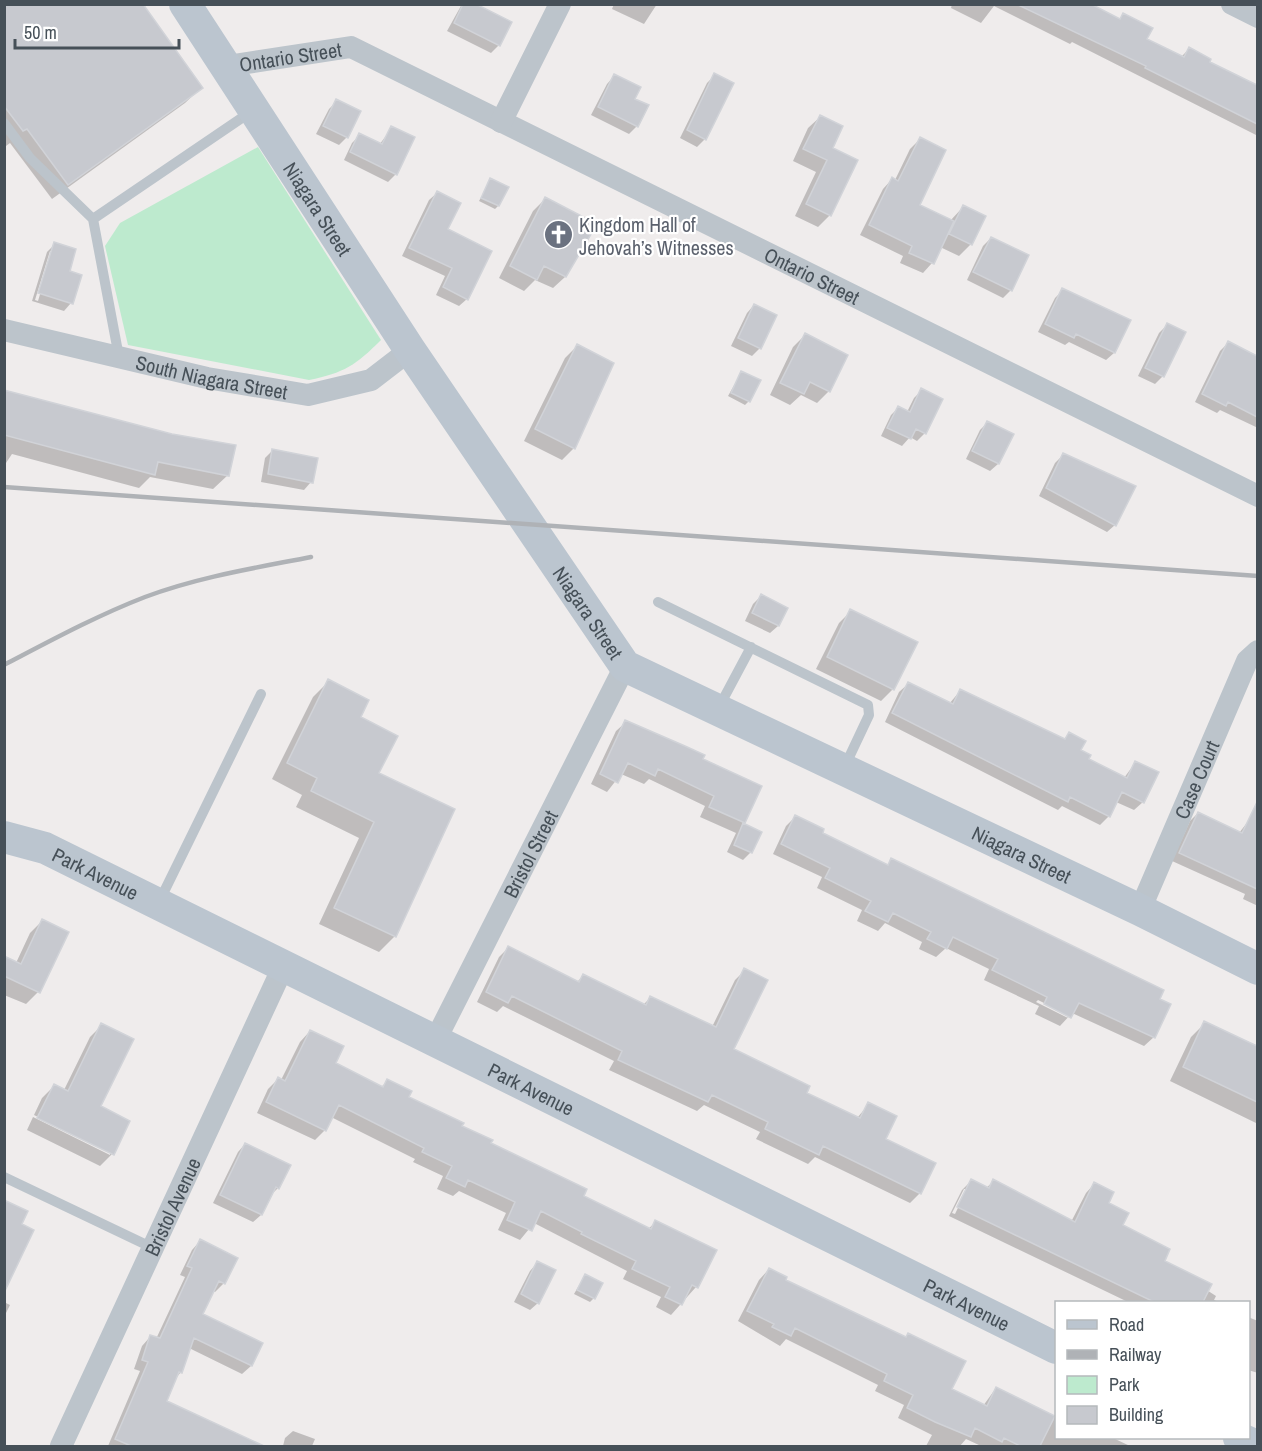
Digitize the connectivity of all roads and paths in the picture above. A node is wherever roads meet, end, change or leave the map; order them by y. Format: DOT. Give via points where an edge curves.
graph roads {
  1 [pos="185,4"];
  2 [pos="560,4"];
  3 [pos="1232,4"];
  4 [pos="1257,17"];
  5 [pos="227,66"];
  6 [pos="255,109"];
  7 [pos="501,122"];
  8 [pos="4,123"];
  9 [pos="93,219"];
  10 [pos="4,330"];
  11 [pos="410,350"];
  12 [pos="119,357"];
  13 [pos="1257,496"];
  14 [pos="658,602"];
  15 [pos="751,648"];
  16 [pos="1257,651"];
  17 [pos="625,666"];
  18 [pos="261,694"];
  19 [pos="718,710"];
  20 [pos="843,769"];
  21 [pos="4,837"];
  22 [pos="158,905"];
  23 [pos="1140,909"];
  24 [pos="283,967"];
  25 [pos="1257,969"];
  26 [pos="435,1041"];
  27 [pos="4,1178"];
  28 [pos="153,1248"];
  29 [pos="1055,1348"];
  30 [pos="1243,1439"];
  31 [pos="61,1446"];
  32 [pos="1257,1446"];
  1 -- 5 [label="street, Niagara Street"];
  2 -- 7 [label="street"];
  3 -- 4 [label="street"];
  5 -- 6 [label="street, Niagara Street"];
  5 -- 7 [label="street, Ontario Street" via="351,46"];
  6 -- 9 [label="lane"];
  6 -- 11 [label="street, Niagara Street"];
  7 -- 13 [label="street, Ontario Street"];
  8 -- 9 [label="lane" via="30,158"];
  9 -- 12 [label="lane"];
  10 -- 12 [label="street, South Niagara Street"];
  11 -- 12 [label="street, South Niagara Street" via="371,380 308,394 207,378"];
  11 -- 17 [label="street, Niagara Street"];
  14 -- 15 [label="lane"];
  15 -- 19 [label="lane"];
  15 -- 20 [label="lane" via="867,705 870,714"];
  16 -- 23 [label="street, Case Court" via="1247,660"];
  17 -- 19 [label="street, Niagara Street"];
  17 -- 26 [label="street, Bristol Street"];
  18 -- 22 [label="lane"];
  19 -- 20 [label="street, Niagara Street"];
  20 -- 23 [label="street, Niagara Street"];
  21 -- 22 [label="street, Park Avenue" via="45,848"];
  22 -- 24 [label="street, Park Avenue"];
  23 -- 25 [label="street, Niagara Street"];
  24 -- 26 [label="street, Park Avenue"];
  24 -- 28 [label="street, Bristol Avenue"];
  26 -- 29 [label="street, Park Avenue"];
  27 -- 28 [label="lane"];
  28 -- 31 [label="street, Bristol Avenue"];
  30 -- 32 [label="street"];
}
